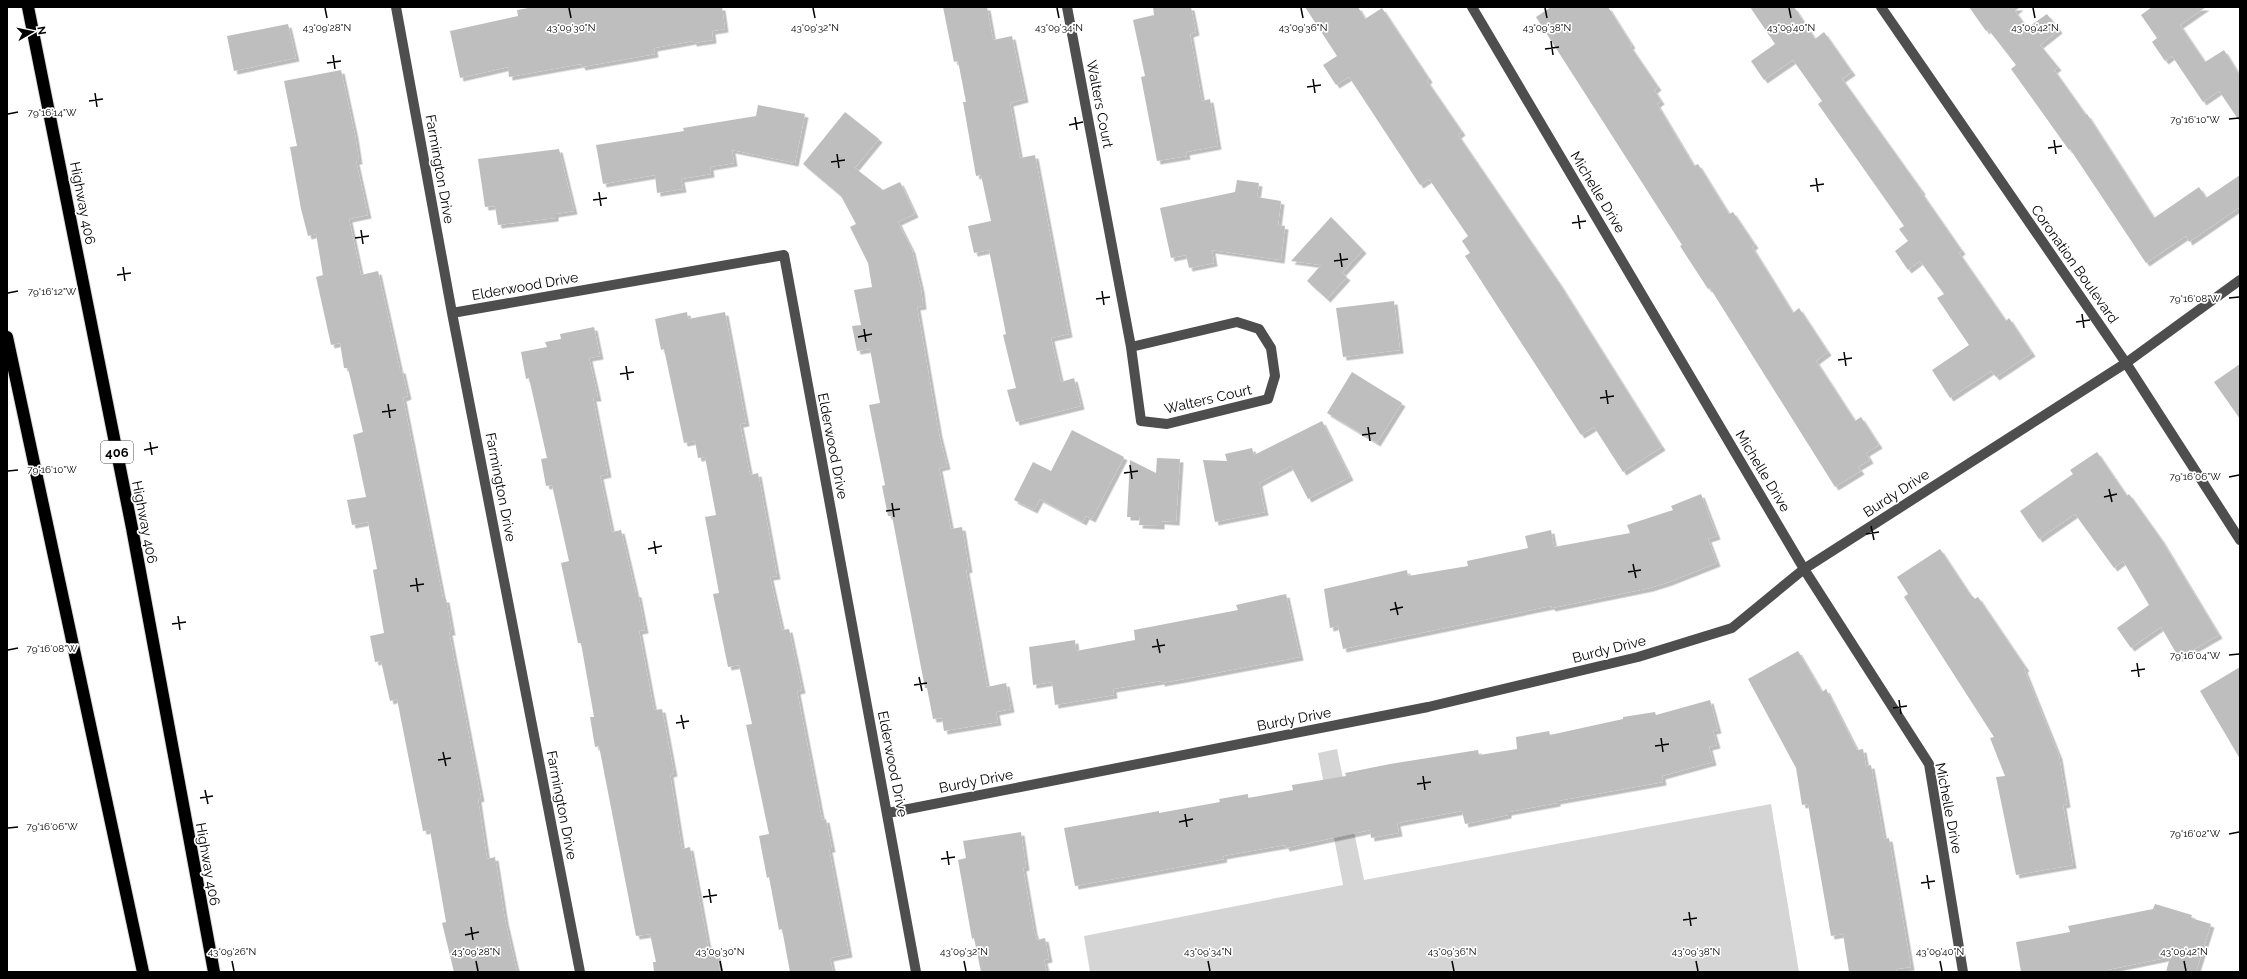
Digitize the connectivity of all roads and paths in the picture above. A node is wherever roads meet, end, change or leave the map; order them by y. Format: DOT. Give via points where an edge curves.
graph roads {
  1 [pos="28,7"];
  2 [pos="396,7"];
  3 [pos="1067,7"];
  4 [pos="1472,7"];
  5 [pos="1881,7"];
  6 [pos="2240,280"];
  7 [pos="452,313"];
  8 [pos="7,337"];
  9 [pos="1132,347"];
  10 [pos="2126,363"];
  11 [pos="2240,540"];
  12 [pos="1804,569"];
  13 [pos="888,813"];
  14 [pos="143,972"];
  15 [pos="214,972"];
  16 [pos="580,972"];
  17 [pos="916,972"];
  18 [pos="1963,972"];
  1 -- 15 [label="highway, Highway 406 / 406" via="132,528"];
  2 -- 7 [label="street, Farmington Drive"];
  3 -- 9 [label="street, Walters Court"];
  4 -- 12 [label="street, Michelle Drive"];
  5 -- 10 [label="street, Coronation Boulevard"];
  6 -- 10 [label="street, Burdy Drive"];
  7 -- 13 [label="street, Elderwood Drive" via="784,255"];
  7 -- 16 [label="street, Farmington Drive"];
  8 -- 14 [label="highway"];
  9 -- 9 [label="street, Walters Court" via="1141,421 1167,424 1268,399 1275,376 1271,348 1259,329 1237,322"];
  10 -- 11 [label="street, Coronation Boulevard"];
  10 -- 12 [label="street, Burdy Drive"];
  12 -- 13 [label="street, Burdy Drive" via="1732,628 1638,658 1428,707"];
  12 -- 18 [label="street, Michelle Drive" via="1929,764"];
  13 -- 17 [label="street, Elderwood Drive"];
}
